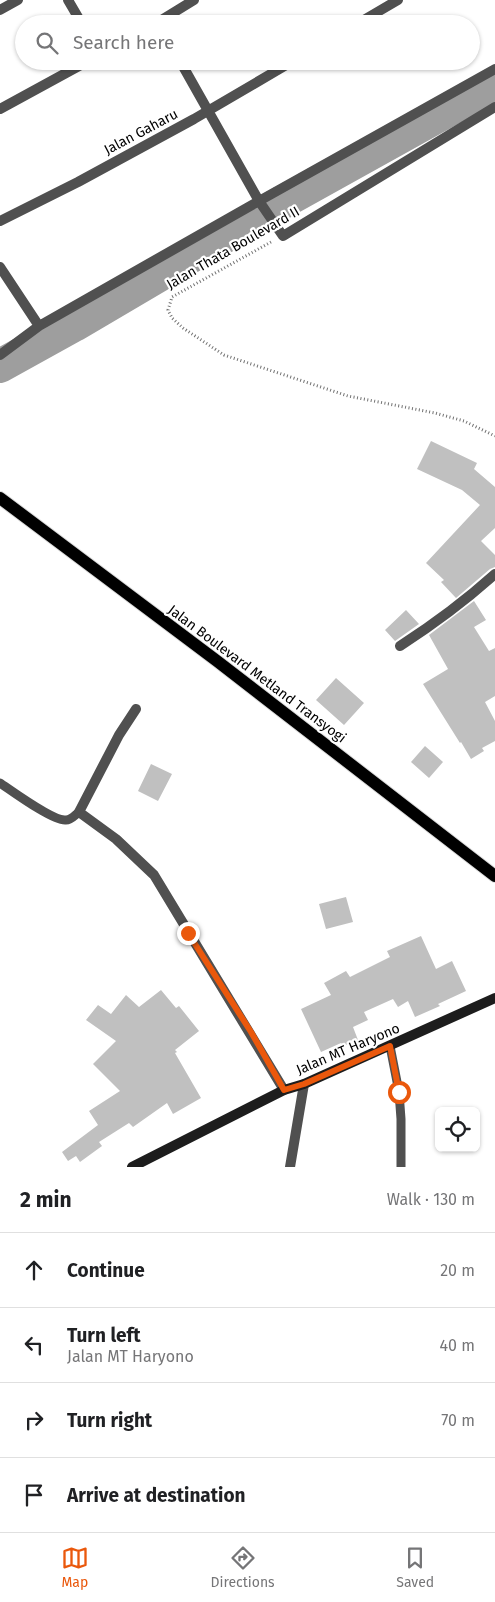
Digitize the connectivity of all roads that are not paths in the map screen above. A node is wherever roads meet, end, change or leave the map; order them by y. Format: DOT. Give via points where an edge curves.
graph roads {
  1 [pos="18,0"];
  2 [pos="68,0"];
  3 [pos="194,0"];
  4 [pos="398,0"];
  5 [pos="0,10"];
  6 [pos="77,15"];
  7 [pos="170,15"];
  8 [pos="372,15"];
  9 [pos="495,69"];
  10 [pos="72,70"];
  11 [pos="185,70"];
  12 [pos="277,70"];
  13 [pos="495,107"];
  14 [pos="0,109"];
  15 [pos="209,110"];
  16 [pos="262,205"];
  17 [pos="0,221"];
  18 [pos="0,267"];
  19 [pos="39,326"];
  20 [pos="0,355"];
  21 [pos="0,498"];
  22 [pos="495,574"];
  23 [pos="400,646"];
  24 [pos="136,709"];
  25 [pos="0,783"];
  26 [pos="80,812"];
  27 [pos="495,876"];
  28 [pos="495,998"];
  29 [pos="390,1046"];
  30 [pos="304,1084"];
  31 [pos="284,1090"];
  32 [pos="132,1167"];
  33 [pos="290,1167"];
  34 [pos="401,1167"];
  1 -- 5 [label="street"];
  2 -- 6 [label="street"];
  3 -- 7 [label="street"];
  4 -- 8 [label="street"];
  9 -- 16 [label="street, Jalan Thata Boulevard II"];
  10 -- 14 [label="street"];
  11 -- 15 [label="street"];
  12 -- 15 [label="street, Jalan Gaharu"];
  13 -- 16 [label="street, Jalan Thata Boulevard II" via="283,236"];
  15 -- 16 [label="street"];
  15 -- 17 [label="street, Jalan Gaharu"];
  16 -- 19 [label="street, Jalan Thata Boulevard II"];
  18 -- 19 [label="street"];
  19 -- 20 [label="street, Jalan Thata Boulevard II"];
  21 -- 27 [label="main road, Jalan Boulevard Metland Transyogi"];
  22 -- 23 [label="street" via="438,622"];
  24 -- 26 [label="street" via="119,735"];
  25 -- 26 [label="lane" via="51,817 64,821"];
  26 -- 31 [label="street" via="116,839 154,875"];
  28 -- 29 [label="main road, Jalan MT Haryono"];
  29 -- 30 [label="main road, Jalan MT Haryono"];
  29 -- 34 [label="lane" via="399,1092"];
  30 -- 31 [label="main road, Jalan MT Haryono"];
  30 -- 33 [label="street"];
  31 -- 32 [label="main road, Jalan MT Haryono"];
}
